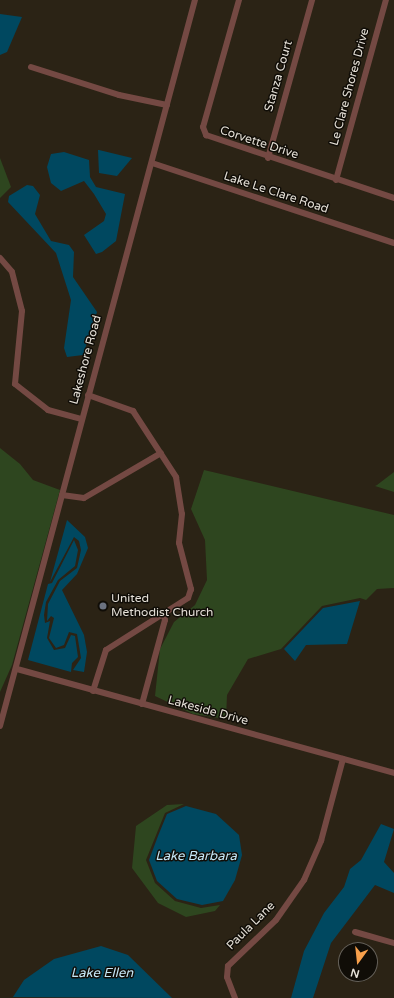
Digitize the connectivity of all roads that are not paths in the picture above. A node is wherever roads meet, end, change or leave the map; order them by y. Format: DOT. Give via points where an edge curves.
graph roads {
  1 [pos="195,0"];
  2 [pos="238,0"];
  3 [pos="312,0"];
  4 [pos="386,0"];
  5 [pos="31,67"];
  6 [pos="167,105"];
  7 [pos="268,158"];
  8 [pos="152,163"];
  9 [pos="336,180"];
  10 [pos="394,198"];
  11 [pos="394,243"];
  12 [pos="0,258"];
  13 [pos="88,395"];
  14 [pos="81,419"];
  15 [pos="161,453"];
  16 [pos="62,496"];
  17 [pos="163,613"];
  18 [pos="16,669"];
  19 [pos="93,691"];
  20 [pos="142,704"];
  21 [pos="0,726"];
  22 [pos="343,759"];
  23 [pos="394,773"];
  24 [pos="355,932"];
  25 [pos="394,943"];
  26 [pos="235,998"];
  1 -- 6 [label="street, Lakeshore Road"];
  2 -- 7 [label="street, Corvette Drive" via="203,127 212,140"];
  3 -- 7 [label="street, Stanza Court"];
  4 -- 9 [label="street, Le Clare Shores Drive"];
  5 -- 6 [label="street" via="119,95"];
  6 -- 8 [label="street, Lakeshore Road"];
  7 -- 9 [label="street, Corvette Drive"];
  8 -- 11 [label="street, Lake Le Clare Road"];
  8 -- 13 [label="street, Lakeshore Road"];
  9 -- 10 [label="street, Corvette Drive"];
  12 -- 14 [label="street" via="12,272 22,310 16,384 48,410"];
  13 -- 14 [label="street, Lakeshore Road"];
  13 -- 15 [label="street" via="123,406 136,414"];
  14 -- 16 [label="street, Lakeshore Road"];
  15 -- 16 [label="street" via="84,498"];
  15 -- 17 [label="street" via="179,484 182,514 179,543 192,588 188,598"];
  16 -- 18 [label="street, Lakeshore Road"];
  17 -- 19 [label="street" via="106,650"];
  17 -- 20 [label="street" via="165,620"];
  18 -- 19 [label="street, Lakeside Drive"];
  18 -- 21 [label="street, Lakeshore Road"];
  19 -- 20 [label="street, Lakeside Drive"];
  20 -- 22 [label="street, Lakeside Drive"];
  22 -- 23 [label="street, Lakeside Drive"];
  22 -- 26 [label="street, Paula Lane" via="321,841 304,880 276,920 228,966 227,977"];
  24 -- 25 [label="street"];
}
